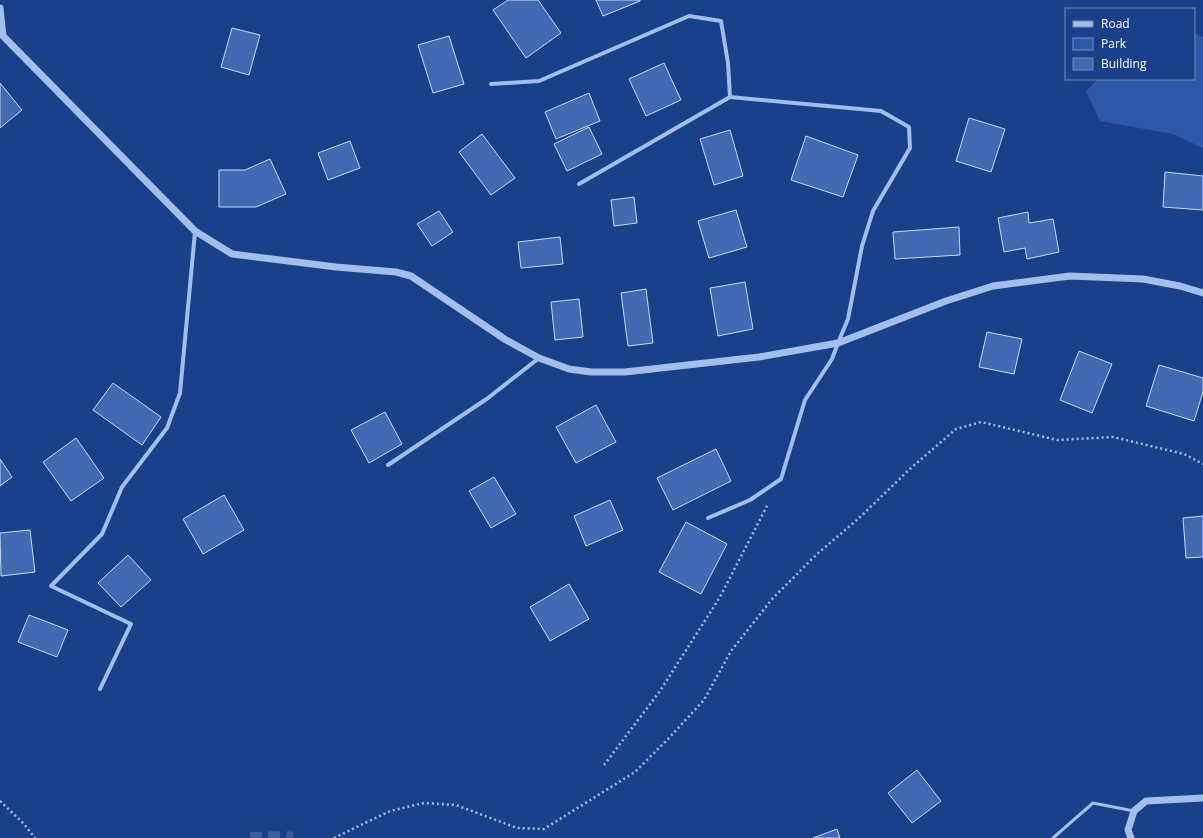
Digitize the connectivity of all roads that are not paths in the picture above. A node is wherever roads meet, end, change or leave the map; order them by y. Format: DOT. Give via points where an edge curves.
graph roads {
  1 [pos="0,8"];
  2 [pos="492,84"];
  3 [pos="730,97"];
  4 [pos="579,184"];
  5 [pos="195,231"];
  6 [pos="1203,293"];
  7 [pos="838,343"];
  8 [pos="539,358"];
  9 [pos="388,465"];
  10 [pos="708,518"];
  11 [pos="100,689"];
  12 [pos="1203,798"];
  13 [pos="1134,811"];
  14 [pos="1053,838"];
  15 [pos="1131,838"];
  1 -- 5 [label="street" via="3,36"];
  2 -- 3 [label="street" via="539,81 689,16 721,21 728,63"];
  3 -- 4 [label="street"];
  3 -- 7 [label="street" via="881,111 909,127 910,148 873,211 862,246 848,319"];
  5 -- 8 [label="street" via="232,254 396,272 411,276 506,340"];
  5 -- 11 [label="street" via="180,393 167,428 122,487 102,534 51,586 131,624"];
  6 -- 7 [label="street" via="1142,279 1070,276 993,286 946,301"];
  7 -- 8 [label="street" via="759,357 625,372 569,369"];
  7 -- 10 [label="street" via="832,359 805,400 781,479 750,500"];
  8 -- 9 [label="street" via="488,398"];
  12 -- 13 [label="street" via="1146,801"];
  13 -- 14 [label="lane" via="1093,803"];
  13 -- 15 [label="street" via="1128,830"];
}
